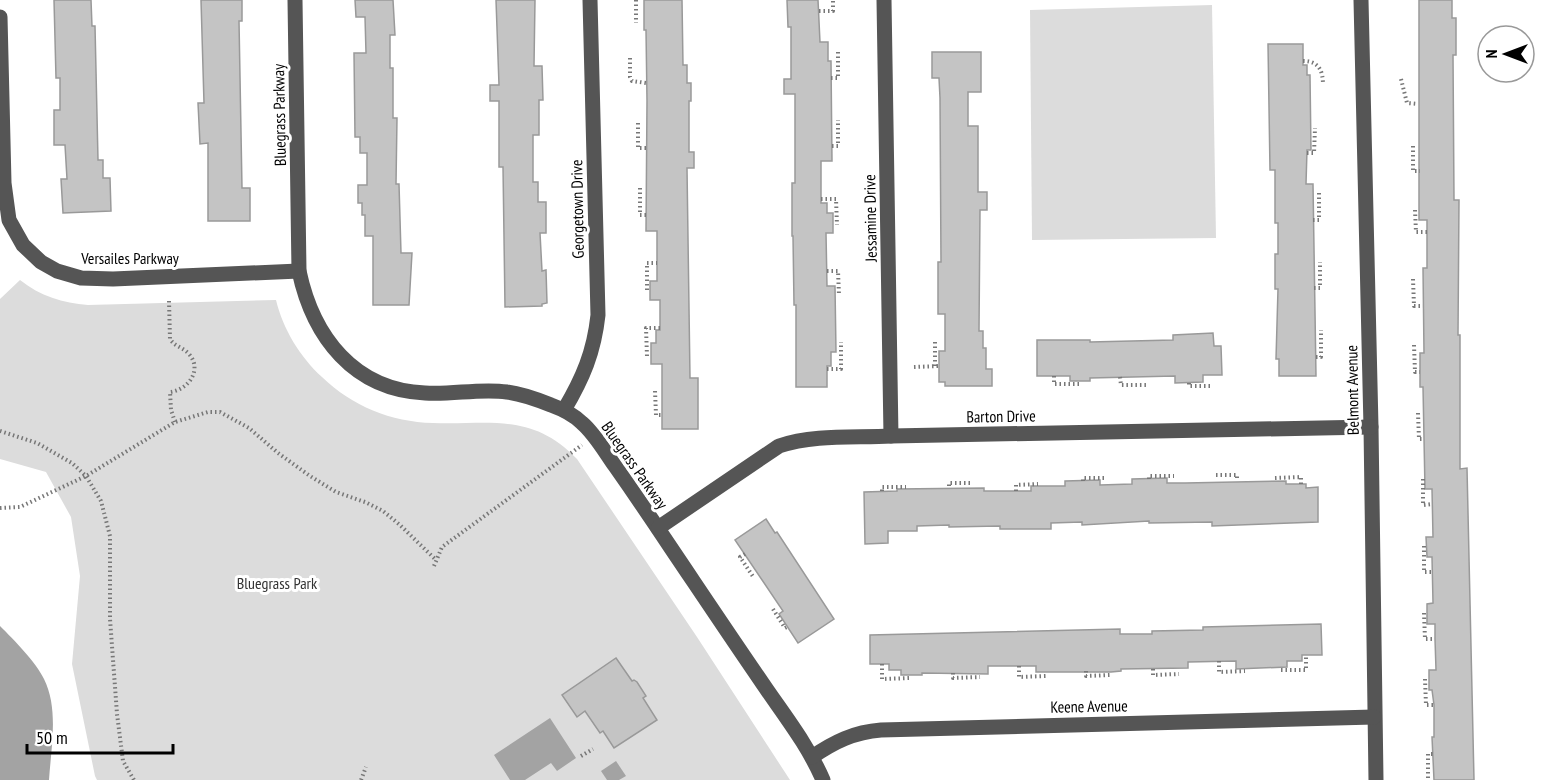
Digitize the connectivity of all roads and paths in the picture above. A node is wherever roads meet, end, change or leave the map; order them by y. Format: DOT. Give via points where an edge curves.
graph roads {
  1 [pos="295,0"];
  2 [pos="590,0"];
  3 [pos="636,0"];
  4 [pos="833,0"];
  5 [pos="884,0"];
  6 [pos="1361,0"];
  7 [pos="819,11"];
  8 [pos="0,17"];
  9 [pos="636,23"];
  10 [pos="838,52"];
  11 [pos="630,58"];
  12 [pos="1303,61"];
  13 [pos="831,78"];
  14 [pos="1401,79"];
  15 [pos="646,83"];
  16 [pos="1323,85"];
  17 [pos="1418,104"];
  18 [pos="838,120"];
  19 [pos="638,123"];
  20 [pos="1315,128"];
  21 [pos="832,146"];
  22 [pos="1413,146"];
  23 [pos="647,148"];
  24 [pos="1307,153"];
  25 [pos="1420,171"];
  26 [pos="640,188"];
  27 [pos="1319,193"];
  28 [pos="821,199"];
  29 [pos="1415,210"];
  30 [pos="646,215"];
  31 [pos="1313,219"];
  32 [pos="837,225"];
  33 [pos="1427,232"];
  34 [pos="1320,262"];
  35 [pos="657,263"];
  36 [pos="299,271"];
  37 [pos="827,271"];
  38 [pos="1413,279"];
  39 [pos="1314,288"];
  40 [pos="646,290"];
  41 [pos="839,296"];
  42 [pos="169,301"];
  43 [pos="1423,306"];
  44 [pos="660,328"];
  45 [pos="1321,330"];
  46 [pos="841,342"];
  47 [pos="935,342"];
  48 [pos="1414,345"];
  49 [pos="647,356"];
  50 [pos="1316,357"];
  51 [pos="914,367"];
  52 [pos="827,369"];
  53 [pos="1420,372"];
  54 [pos="1054,376"];
  55 [pos="1120,377"];
  56 [pos="1189,382"];
  57 [pos="1080,384"];
  58 [pos="1148,384"];
  59 [pos="1212,386"];
  60 [pos="655,391"];
  61 [pos="564,410"];
  62 [pos="1418,413"];
  63 [pos="662,415"];
  64 [pos="175,422"];
  65 [pos="1371,427"];
  66 [pos="0,431"];
  67 [pos="891,436"];
  68 [pos="1423,439"];
  69 [pos="583,445"];
  70 [pos="1216,475"];
  71 [pos="86,476"];
  72 [pos="1174,476"];
  73 [pos="1107,478"];
  74 [pos="1237,478"];
  75 [pos="1275,478"];
  76 [pos="1149,479"];
  77 [pos="1423,479"];
  78 [pos="1083,481"];
  79 [pos="974,483"];
  80 [pos="1038,484"];
  81 [pos="1301,484"];
  82 [pos="949,486"];
  83 [pos="906,487"];
  84 [pos="882,491"];
  85 [pos="1016,491"];
  86 [pos="1432,504"];
  87 [pos="0,508"];
  88 [pos="658,528"];
  89 [pos="1424,546"];
  90 [pos="745,554"];
  91 [pos="435,559"];
  92 [pos="434,566"];
  93 [pos="1432,572"];
  94 [pos="754,578"];
  95 [pos="772,609"];
  96 [pos="1424,613"];
  97 [pos="787,627"];
  98 [pos="1435,639"];
  99 [pos="1306,655"];
  100 [pos="1219,662"];
  101 [pos="882,664"];
  102 [pos="1019,666"];
  103 [pos="1153,669"];
  104 [pos="1281,670"];
  105 [pos="1086,671"];
  106 [pos="1245,671"];
  107 [pos="953,673"];
  108 [pos="1179,674"];
  109 [pos="1111,675"];
  110 [pos="1046,676"];
  111 [pos="980,677"];
  112 [pos="911,678"];
  113 [pos="1425,680"];
  114 [pos="1434,705"];
  115 [pos="1374,717"];
  116 [pos="593,749"];
  117 [pos="1433,754"];
  118 [pos="581,756"];
  119 [pos="812,757"];
  120 [pos="366,767"];
  121 [pos="1428,778"];
  122 [pos="134,780"];
  123 [pos="361,780"];
  124 [pos="823,780"];
  125 [pos="1376,780"];
  1 -- 36 [label="street, Bluegrass Parkway"];
  2 -- 61 [label="street, Georgetown Drive" via="598,315 596,341 588,364"];
  3 -- 9 [label="path"];
  4 -- 7 [label="path" via="833,11"];
  5 -- 67 [label="street, Jessamine Drive"];
  6 -- 65 [label="street, Belmont Avenue"];
  8 -- 36 [label="street, Versailes Parkway" via="4,183 9,219 23,245 41,262 81,278"];
  10 -- 13 [label="path" via="838,78"];
  11 -- 15 [label="path" via="632,81"];
  12 -- 16 [label="path" via="1320,68"];
  14 -- 17 [label="path" via="1407,103"];
  18 -- 21 [label="path" via="838,146"];
  19 -- 23 [label="path" via="638,148"];
  20 -- 24 [label="path" via="1314,153"];
  22 -- 25 [label="path" via="1413,171"];
  26 -- 30 [label="path" via="640,215"];
  27 -- 31 [label="path" via="1319,219"];
  28 -- 32 [label="path" via="836,199"];
  29 -- 33 [label="path" via="1416,232"];
  34 -- 39 [label="path" via="1320,288"];
  35 -- 40 [label="path" via="646,263"];
  36 -- 61 [label="street, Bluegrass Parkway" via="314,319 339,357 381,383 424,393 505,392"];
  37 -- 41 [label="path" via="838,271"];
  38 -- 43 [label="path" via="1414,306"];
  42 -- 64 [label="path" via="170,339 194,360 194,374 188,384 170,392"];
  44 -- 49 [label="path" via="646,328"];
  45 -- 50 [label="path" via="1321,357"];
  46 -- 52 [label="path" via="841,369"];
  47 -- 51 [label="path" via="937,366"];
  48 -- 53 [label="path" via="1415,372"];
  54 -- 57 [label="path" via="1054,384"];
  55 -- 58 [label="path" via="1120,386"];
  56 -- 59 [label="path" via="1189,386"];
  60 -- 63 [label="path" via="656,415"];
  61 -- 88 [label="street, Bluegrass Parkway" via="582,422 594,437"];
  62 -- 68 [label="path" via="1419,439"];
  64 -- 71 [label="path"];
  64 -- 91 [label="path" via="208,412 232,417 309,476 383,511"];
  65 -- 67 [label="street, Barton Drive"];
  65 -- 115 [label="street, Belmont Avenue"];
  66 -- 71 [label="path" via="37,443"];
  67 -- 88 [label="street, Barton Drive" via="812,439 779,446"];
  69 -- 91 [label="path" via="442,547"];
  70 -- 74 [label="path"];
  71 -- 87 [label="path" via="20,507"];
  71 -- 122 [label="path" via="101,501 110,536 110,619 117,714 123,761"];
  72 -- 76 [label="path"];
  73 -- 78 [label="path"];
  75 -- 81 [label="path" via="1301,477"];
  77 -- 86 [label="path" via="1423,505"];
  79 -- 82 [label="path"];
  80 -- 85 [label="path" via="1016,484"];
  83 -- 84 [label="path" via="882,487"];
  88 -- 119 [label="street, Bluegrass Parkway"];
  89 -- 93 [label="path" via="1425,572"];
  90 -- 94 [label="path" via="740,557"];
  91 -- 92 [label="path"];
  95 -- 97 [label="path"];
  96 -- 98 [label="path" via="1425,639"];
  99 -- 104 [label="path" via="1306,670"];
  100 -- 106 [label="path" via="1219,672"];
  101 -- 112 [label="path" via="882,679"];
  102 -- 110 [label="path" via="1019,677"];
  103 -- 108 [label="path" via="1153,675"];
  105 -- 109 [label="path" via="1086,676"];
  107 -- 111 [label="path" via="953,678"];
  113 -- 114 [label="path" via="1426,705"];
  115 -- 119 [label="street, Keene Avenue" via="881,730 847,737"];
  115 -- 125 [label="street, Belmont Avenue"];
  116 -- 118 [label="path"];
  117 -- 121 [label="path" via="1428,754"];
  119 -- 124 [label="street, Bluegrass Parkway"];
  120 -- 123 [label="path"];
}
